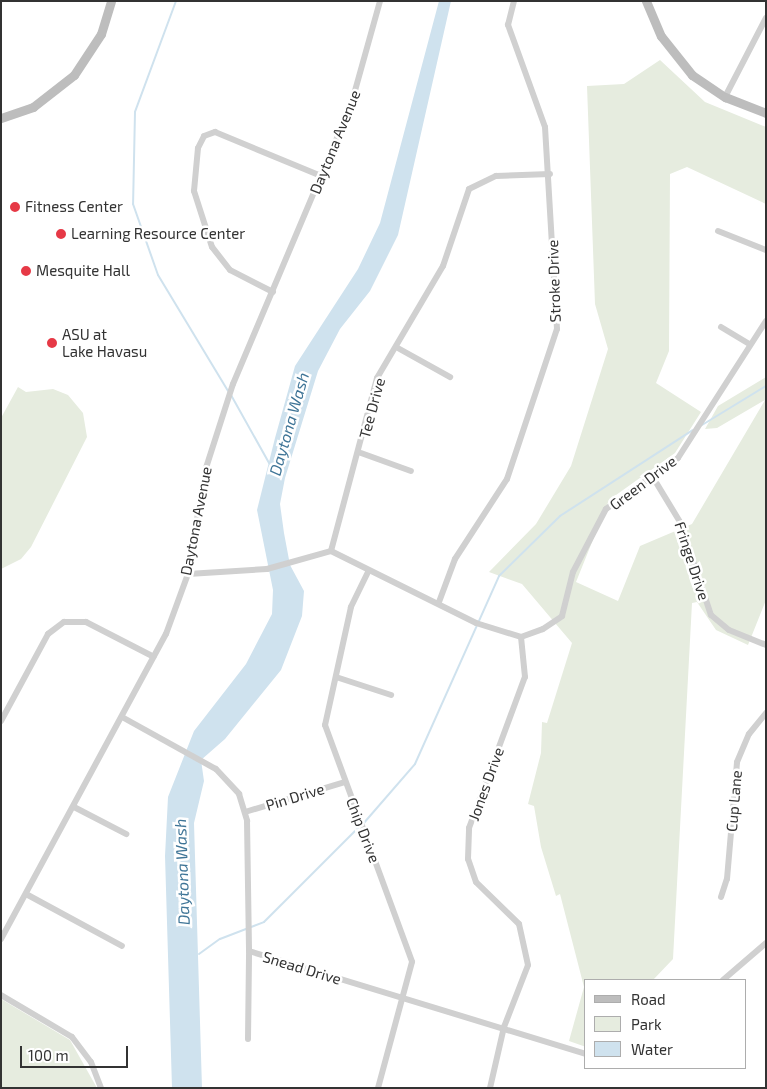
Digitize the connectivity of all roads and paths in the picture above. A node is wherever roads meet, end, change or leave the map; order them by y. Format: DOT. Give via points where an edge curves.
graph roads {
  1 [pos="111,1"];
  2 [pos="380,1"];
  3 [pos="514,1"];
  4 [pos="646,1"];
  5 [pos="766,18"];
  6 [pos="725,97"];
  7 [pos="766,113"];
  8 [pos="1,118"];
  9 [pos="550,174"];
  10 [pos="321,176"];
  11 [pos="718,232"];
  12 [pos="766,250"];
  13 [pos="273,292"];
  14 [pos="766,321"];
  15 [pos="721,327"];
  16 [pos="749,344"];
  17 [pos="396,347"];
  18 [pos="450,377"];
  19 [pos="361,453"];
  20 [pos="411,471"];
  21 [pos="654,479"];
  22 [pos="331,551"];
  23 [pos="368,572"];
  24 [pos="188,574"];
  25 [pos="439,602"];
  26 [pos="521,637"];
  27 [pos="766,645"];
  28 [pos="154,658"];
  29 [pos="336,677"];
  30 [pos="391,695"];
  31 [pos="766,713"];
  32 [pos="122,717"];
  33 [pos="1,721"];
  34 [pos="345,782"];
  35 [pos="74,807"];
  36 [pos="245,812"];
  37 [pos="126,834"];
  38 [pos="26,894"];
  39 [pos="721,896"];
  40 [pos="1,939"];
  41 [pos="766,943"];
  42 [pos="122,946"];
  43 [pos="249,951"];
  44 [pos="723,979"];
  45 [pos="1,995"];
  46 [pos="405,999"];
  47 [pos="504,1027"];
  48 [pos="248,1038"];
  49 [pos="584,1053"];
  50 [pos="101,1088"];
  51 [pos="378,1088"];
  52 [pos="490,1088"];
  1 -- 8 [label="main road" via="101,34 74,75 33,107"];
  2 -- 10 [label="street, Daytona Avenue" via="359,82"];
  3 -- 9 [label="street, Stroke Drive" via="508,25 545,127"];
  4 -- 6 [label="main road" via="675,57"];
  5 -- 6 [label="street"];
  6 -- 7 [label="main road"];
  9 -- 17 [label="street, Tee Drive" via="496,176 469,188 443,266"];
  9 -- 25 [label="street, Stroke Drive" via="557,329 507,479 455,559"];
  10 -- 13 [label="street, Daytona Avenue"];
  10 -- 13 [label="street" via="215,132 204,136 198,148 194,191 212,247 230,270"];
  11 -- 12 [label="street"];
  13 -- 24 [label="street, Daytona Avenue" via="233,384 205,472"];
  14 -- 16 [label="street, Green Drive"];
  15 -- 16 [label="street"];
  16 -- 21 [label="street, Green Drive" via="692,439"];
  17 -- 18 [label="street"];
  17 -- 19 [label="street, Tee Drive" via="377,378"];
  19 -- 20 [label="street"];
  19 -- 22 [label="street, Tee Drive"];
  21 -- 26 [label="street, Green Drive" via="606,509 573,572 562,616"];
  21 -- 27 [label="street, Fringe Drive" via="680,522 709,611 729,630"];
  22 -- 23 [label="street"];
  22 -- 24 [label="street" via="267,569"];
  23 -- 25 [label="street"];
  23 -- 29 [label="street, Chip Drive" via="351,607"];
  24 -- 28 [label="street, Daytona Avenue"];
  25 -- 26 [label="street" via="476,623"];
  26 -- 47 [label="street, Jones Drive" via="525,677 469,828 468,859 476,882 519,924 528,964"];
  28 -- 32 [label="street, Daytona Avenue"];
  28 -- 33 [label="street" via="86,622 62,622 48,634"];
  29 -- 30 [label="street"];
  29 -- 34 [label="street, Chip Drive" via="325,726"];
  31 -- 39 [label="street, Cup Lane" via="749,734 737,762 727,879"];
  32 -- 35 [label="street, Daytona Avenue"];
  32 -- 36 [label="street, Snead Drive" via="221,773 236,789"];
  34 -- 36 [label="street, Pin Drive"];
  34 -- 46 [label="street, Chip Drive" via="411,955"];
  35 -- 37 [label="street"];
  35 -- 38 [label="street, Daytona Avenue"];
  36 -- 43 [label="street, Snead Drive"];
  38 -- 40 [label="street, Daytona Avenue"];
  38 -- 42 [label="street"];
  41 -- 44 [label="street"];
  43 -- 46 [label="street, Snead Drive"];
  43 -- 48 [label="street"];
  45 -- 50 [label="street" via="72,1038 91,1062"];
  46 -- 47 [label="street, Snead Drive"];
  46 -- 51 [label="street, Chip Drive"];
  47 -- 49 [label="street, Snead Drive"];
  47 -- 52 [label="street, Jones Drive"];
}
